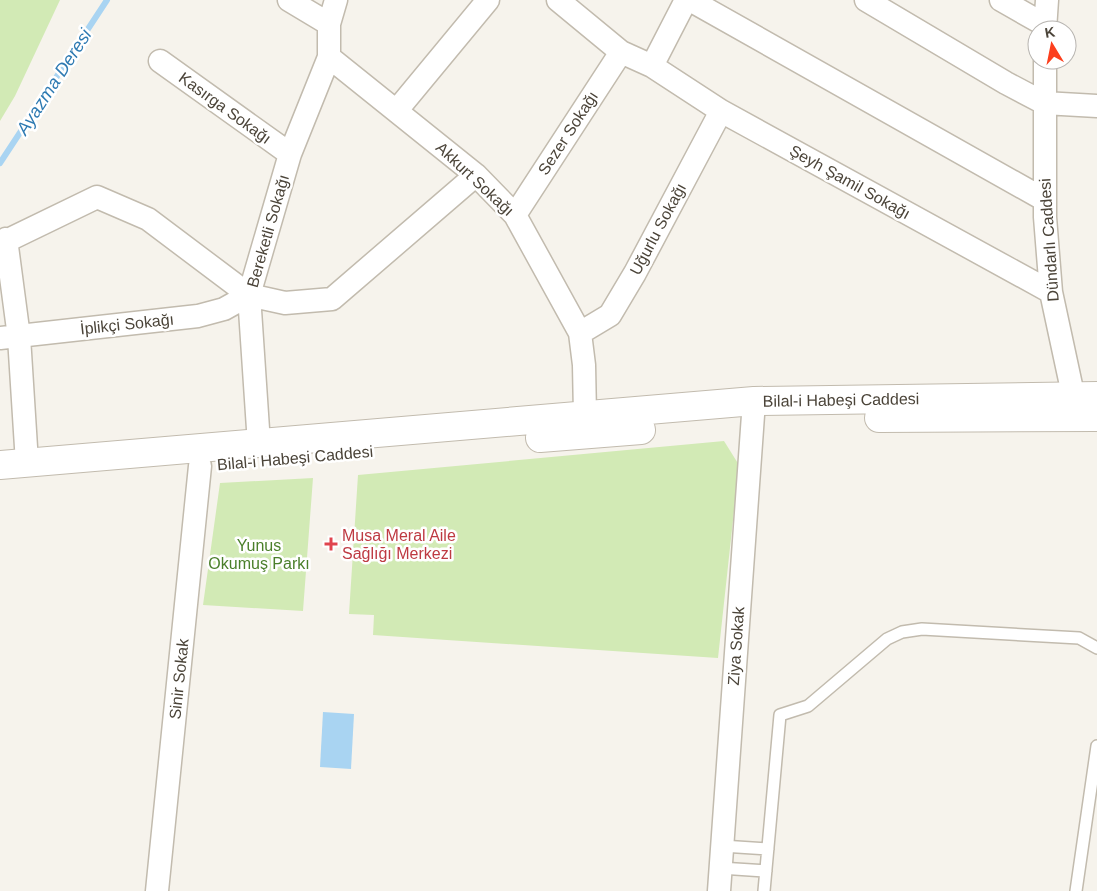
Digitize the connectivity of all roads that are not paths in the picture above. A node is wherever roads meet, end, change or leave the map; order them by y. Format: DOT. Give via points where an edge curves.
graph roads {
  1 [pos="289,0"];
  2 [pos="336,0"];
  3 [pos="488,0"];
  4 [pos="558,0"];
  5 [pos="686,0"];
  6 [pos="690,0"];
  7 [pos="866,0"];
  8 [pos="1001,0"];
  9 [pos="1047,0"];
  10 [pos="1032,20"];
  11 [pos="1046,20"];
  12 [pos="329,24"];
  13 [pos="621,52"];
  14 [pos="329,57"];
  15 [pos="160,61"];
  16 [pos="652,66"];
  17 [pos="1044,70"];
  18 [pos="1044,103"];
  19 [pos="1097,106"];
  20 [pos="397,110"];
  21 [pos="721,111"];
  22 [pos="290,154"];
  23 [pos="476,175"];
  24 [pos="1045,200"];
  25 [pos="515,215"];
  26 [pos="3,242"];
  27 [pos="1051,292"];
  28 [pos="249,295"];
  29 [pos="580,333"];
  30 [pos="10,337"];
  31 [pos="1086,406"];
  32 [pos="753,411"];
  33 [pos="587,424"];
  34 [pos="259,444"];
  35 [pos="28,463"];
  36 [pos="0,465"];
  37 [pos="200,466"];
  38 [pos="0,481"];
  39 [pos="1097,648"];
  40 [pos="1097,746"];
  41 [pos="722,846"];
  42 [pos="768,849"];
  43 [pos="720,868"];
  44 [pos="766,871"];
  45 [pos="157,891"];
  46 [pos="719,891"];
  47 [pos="764,891"];
  48 [pos="1076,891"];
  1 -- 12 [label="street"];
  2 -- 12 [label="street"];
  3 -- 20 [label="street"];
  4 -- 13 [label="street, Şeyh Şamil Sokağı"];
  5 -- 16 [label="street"];
  6 -- 24 [label="street"];
  7 -- 18 [label="street"];
  8 -- 10 [label="street"];
  9 -- 11 [label="street"];
  12 -- 14 [label="street"];
  13 -- 16 [label="street, Şeyh Şamil Sokağı"];
  13 -- 25 [label="street, Sezer Sokağı"];
  14 -- 20 [label="street, Akkurt Sokağı"];
  14 -- 22 [label="street, Bereketli Sokağı"];
  15 -- 22 [label="street, Kasırga Sokağı"];
  16 -- 21 [label="street, Şeyh Şamil Sokağı"];
  17 -- 18 [label="street, Dündarlı Caddesi"];
  18 -- 19 [label="street"];
  18 -- 24 [label="street, Dündarlı Caddesi"];
  20 -- 23 [label="street, Akkurt Sokağı"];
  21 -- 27 [label="street, Şeyh Şamil Sokağı"];
  21 -- 29 [label="street, Uğurlu Sokağı" via="610,315"];
  22 -- 28 [label="street, Bereketli Sokağı"];
  23 -- 25 [label="street, Akkurt Sokağı"];
  23 -- 28 [label="street" via="332,299 285,303"];
  24 -- 27 [label="street, Dündarlı Caddesi"];
  25 -- 29 [label="street, Akkurt Sokağı"];
  26 -- 28 [label="street" via="97,197 148,219"];
  26 -- 30 [label="street"];
  27 -- 31 [label="street, Dündarlı Caddesi"];
  28 -- 30 [label="street, İplikçi Sokağı" via="224,309 198,316"];
  28 -- 34 [label="street, Bereketli Sokağı"];
  29 -- 33 [label="street, Akkurt Sokağı"];
  30 -- 35 [label="street"];
  31 -- 32 [label="street, Bilal-i Habeşi Caddesi"];
  32 -- 33 [label="street, Bilal-i Habeşi Caddesi"];
  32 -- 41 [label="street, Ziya Sokak"];
  33 -- 34 [label="street, Bilal-i Habeşi Caddesi"];
  33 -- 37 [label="street, Bilal-i Habeşi Caddesi"];
  34 -- 35 [label="street, Bilal-i Habeşi Caddesi"];
  35 -- 36 [label="street, Bilal-i Habeşi Caddesi"];
  37 -- 38 [label="street, Bilal-i Habeşi Caddesi"];
  37 -- 45 [label="street, Sinir Sokak"];
  39 -- 42 [label="lane" via="1080,638 922,629 902,632 887,639 808,706 780,715"];
  40 -- 48 [label="lane"];
  41 -- 42 [label="lane"];
  41 -- 43 [label="street, Ziya Sokak"];
  42 -- 44 [label="lane"];
  43 -- 44 [label="lane"];
  43 -- 46 [label="street, Ziya Sokak"];
  44 -- 47 [label="lane"];
}
